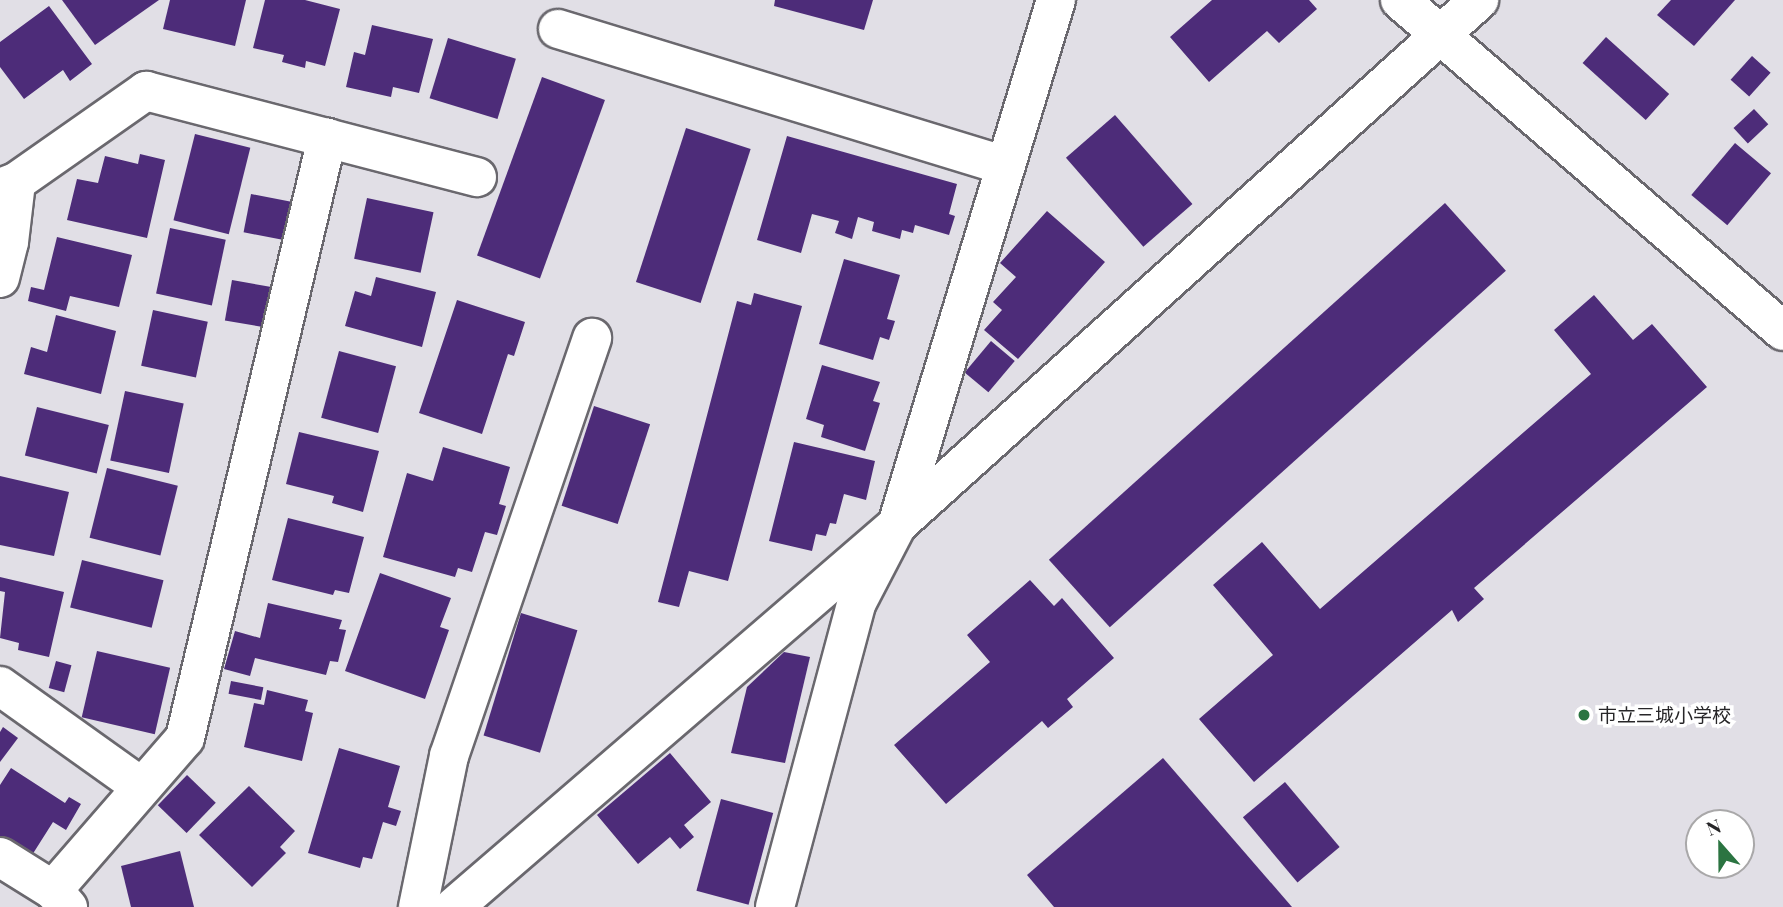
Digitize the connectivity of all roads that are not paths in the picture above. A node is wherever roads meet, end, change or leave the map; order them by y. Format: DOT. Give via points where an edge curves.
graph roads {
  1 [pos="1056,0"];
  2 [pos="1401,0"];
  3 [pos="1479,0"];
  4 [pos="558,29"];
  5 [pos="1438,34"];
  6 [pos="327,138"];
  7 [pos="1005,166"];
  8 [pos="477,177"];
  9 [pos="8,185"];
  10 [pos="0,278"];
  11 [pos="1783,331"];
  12 [pos="592,338"];
  13 [pos="897,524"];
  14 [pos="0,686"];
  15 [pos="140,786"];
  16 [pos="0,857"];
  17 [pos="60,899"];
  18 [pos="418,907"];
  19 [pos="454,907"];
  20 [pos="775,907"];
  1 -- 7 [label="street"];
  2 -- 5 [label="street"];
  3 -- 5 [label="street"];
  4 -- 7 [label="street"];
  5 -- 11 [label="street"];
  5 -- 13 [label="street"];
  6 -- 8 [label="street"];
  6 -- 9 [label="street" via="146,91"];
  6 -- 15 [label="street" via="185,738"];
  7 -- 13 [label="street"];
  9 -- 10 [label="street" via="9,242"];
  12 -- 18 [label="street" via="449,756"];
  13 -- 19 [label="street"];
  13 -- 20 [label="street" via="857,602"];
  14 -- 15 [label="street"];
  15 -- 17 [label="street"];
  16 -- 17 [label="street"];
}
